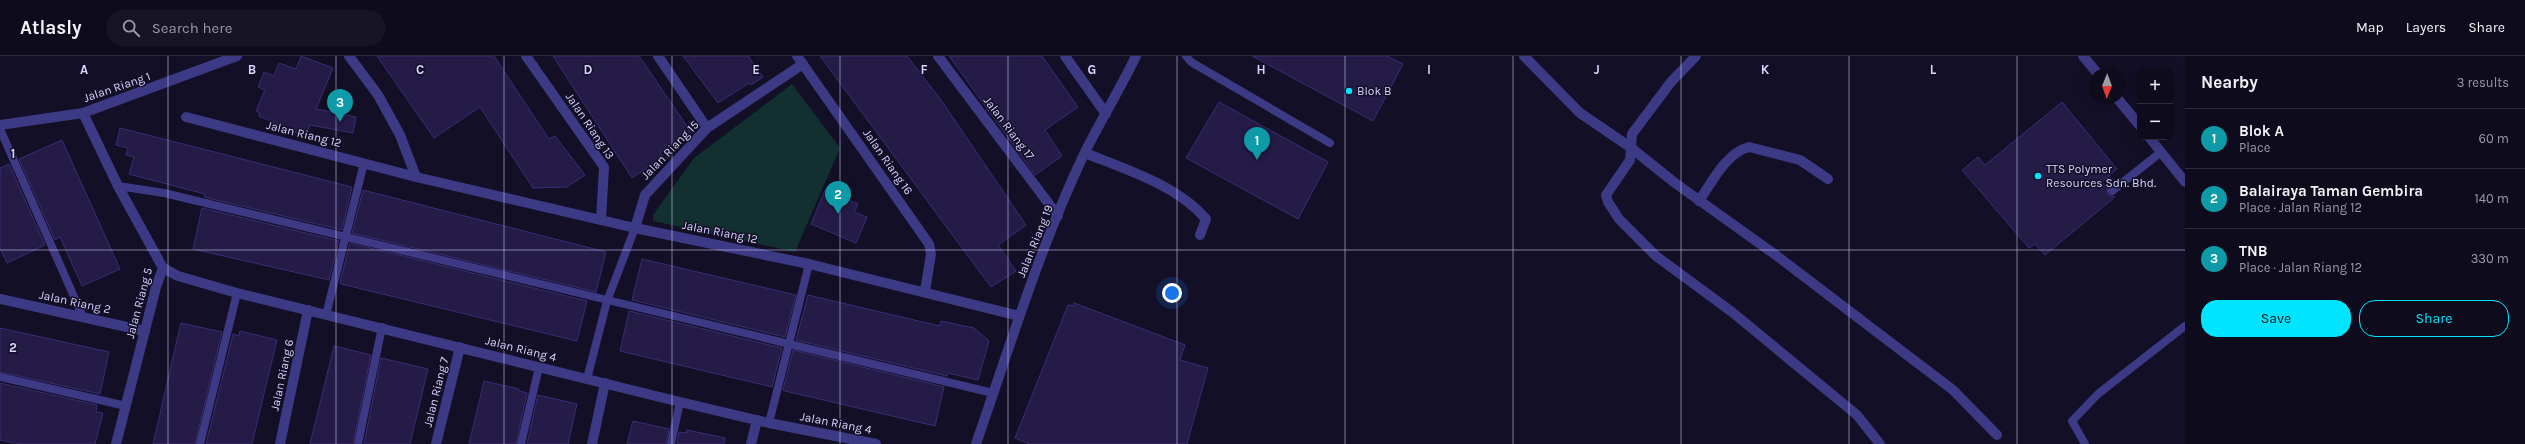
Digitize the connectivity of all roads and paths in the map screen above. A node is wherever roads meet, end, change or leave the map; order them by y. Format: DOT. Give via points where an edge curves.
graph roads {
  1 [pos="237,56"];
  2 [pos="349,56"];
  3 [pos="526,56"];
  4 [pos="658,56"];
  5 [pos="938,56"];
  6 [pos="1065,56"];
  7 [pos="1136,56"];
  8 [pos="1186,56"];
  9 [pos="1524,56"];
  10 [pos="1696,56"];
  11 [pos="2083,56"];
  12 [pos="800,60"];
  13 [pos="2093,68"];
  14 [pos="2122,104"];
  15 [pos="83,113"];
  16 [pos="1106,114"];
  17 [pos="186,117"];
  18 [pos="2137,122"];
  19 [pos="0,125"];
  20 [pos="707,128"];
  21 [pos="0,129"];
  22 [pos="2151,140"];
  23 [pos="1330,143"];
  24 [pos="1630,147"];
  25 [pos="2161,152"];
  26 [pos="1085,153"];
  27 [pos="364,163"];
  28 [pos="416,177"];
  29 [pos="1828,179"];
  30 [pos="2185,182"];
  31 [pos="118,186"];
  32 [pos="2112,191"];
  33 [pos="1699,201"];
  34 [pos="1058,216"];
  35 [pos="601,220"];
  36 [pos="635,228"];
  37 [pos="1200,234"];
  38 [pos="344,238"];
  39 [pos="809,264"];
  40 [pos="163,268"];
  41 [pos="925,291"];
  42 [pos="237,293"];
  43 [pos="0,299"];
  44 [pos="607,301"];
  45 [pos="308,310"];
  46 [pos="326,315"];
  47 [pos="1019,316"];
  48 [pos="83,317"];
  49 [pos="2185,326"];
  50 [pos="382,327"];
  51 [pos="145,331"];
  52 [pos="790,343"];
  53 [pos="460,347"];
  54 [pos="539,367"];
  55 [pos="0,377"];
  56 [pos="587,379"];
  57 [pos="605,384"];
  58 [pos="994,393"];
  59 [pos="680,402"];
  60 [pos="126,406"];
  61 [pos="757,420"];
  62 [pos="769,423"];
  63 [pos="1997,435"];
  64 [pos="832,440"];
  65 [pos="116,444"];
  66 [pos="200,444"];
  67 [pos="280,444"];
  68 [pos="358,444"];
  69 [pos="436,444"];
  70 [pos="520,444"];
  71 [pos="592,444"];
  72 [pos="671,444"];
  73 [pos="751,444"];
  74 [pos="876,444"];
  75 [pos="976,444"];
  76 [pos="1880,444"];
  77 [pos="2085,444"];
  1 -- 15 [label="street, Jalan Riang 1"];
  2 -- 28 [label="street" via="378,94 400,135"];
  3 -- 35 [label="street, Jalan Riang 13" via="604,167"];
  4 -- 20 [label="street"];
  5 -- 34 [label="street, Jalan Riang 17"];
  6 -- 16 [label="street"];
  7 -- 16 [label="street, Jalan Riang 19"];
  8 -- 23 [label="lane" via="1191,62"];
  9 -- 24 [label="street" via="1580,113"];
  10 -- 24 [label="street" via="1648,110 1632,134"];
  11 -- 13 [label="street"];
  12 -- 20 [label="street, Jalan Riang 15"];
  12 -- 41 [label="street, Jalan Riang 16" via="929,244 931,254"];
  14 -- 18 [label="street"];
  15 -- 19 [label="street, Jalan Riang 1"];
  15 -- 31 [label="street, Jalan Riang 5"];
  16 -- 26 [label="street, Jalan Riang 19"];
  17 -- 27 [label="street, Jalan Riang 12"];
  20 -- 36 [label="street, Jalan Riang 15" via="645,195"];
  21 -- 48 [label="lane"];
  22 -- 25 [label="street"];
  24 -- 33 [label="street"];
  24 -- 76 [label="street" via="1630,160 1606,195 1619,219 1656,256 1732,312 1858,415"];
  25 -- 30 [label="street"];
  25 -- 32 [label="lane"];
  26 -- 34 [label="street, Jalan Riang 19"];
  26 -- 37 [label="street" via="1160,186 1196,208 1206,219"];
  27 -- 28 [label="street, Jalan Riang 12"];
  27 -- 38 [label="lane"];
  28 -- 35 [label="street, Jalan Riang 12"];
  29 -- 33 [label="street" via="1800,160 1749,147 1742,149 1721,169"];
  31 -- 38 [label="lane" via="164,193"];
  31 -- 40 [label="street, Jalan Riang 5"];
  33 -- 63 [label="street" via="1773,253 1953,390"];
  34 -- 47 [label="street, Jalan Riang 19"];
  35 -- 36 [label="street, Jalan Riang 12"];
  36 -- 39 [label="street, Jalan Riang 12"];
  36 -- 44 [label="lane"];
  38 -- 44 [label="lane"];
  38 -- 46 [label="lane"];
  39 -- 41 [label="street, Jalan Riang 12"];
  39 -- 52 [label="lane"];
  40 -- 42 [label="street, Jalan Riang 4" via="178,276"];
  40 -- 51 [label="street, Jalan Riang 5"];
  41 -- 47 [label="street, Jalan Riang 12"];
  42 -- 45 [label="street, Jalan Riang 4"];
  42 -- 66 [label="lane"];
  43 -- 48 [label="street, Jalan Riang 2"];
  44 -- 52 [label="lane"];
  44 -- 56 [label="lane"];
  45 -- 46 [label="street, Jalan Riang 4"];
  45 -- 67 [label="street, Jalan Riang 6"];
  46 -- 50 [label="street, Jalan Riang 4"];
  47 -- 58 [label="street, Jalan Riang 19"];
  48 -- 51 [label="street, Jalan Riang 2"];
  49 -- 77 [label="lane" via="2098,394 2076,415 2072,421"];
  50 -- 53 [label="street, Jalan Riang 4"];
  50 -- 68 [label="lane"];
  51 -- 60 [label="street, Jalan Riang 5"];
  52 -- 58 [label="lane"];
  52 -- 62 [label="lane"];
  53 -- 54 [label="street, Jalan Riang 4"];
  53 -- 69 [label="street, Jalan Riang 7"];
  54 -- 56 [label="street, Jalan Riang 4"];
  54 -- 70 [label="lane"];
  55 -- 60 [label="lane"];
  56 -- 57 [label="street, Jalan Riang 4"];
  57 -- 59 [label="street, Jalan Riang 4"];
  57 -- 71 [label="street"];
  58 -- 75 [label="street, Jalan Riang 19"];
  59 -- 61 [label="street, Jalan Riang 4"];
  59 -- 72 [label="lane"];
  60 -- 65 [label="street, Jalan Riang 5"];
  61 -- 62 [label="street, Jalan Riang 4"];
  61 -- 73 [label="street"];
  62 -- 64 [label="street, Jalan Riang 4"];
  64 -- 74 [label="street, Jalan Riang 4"];
}
